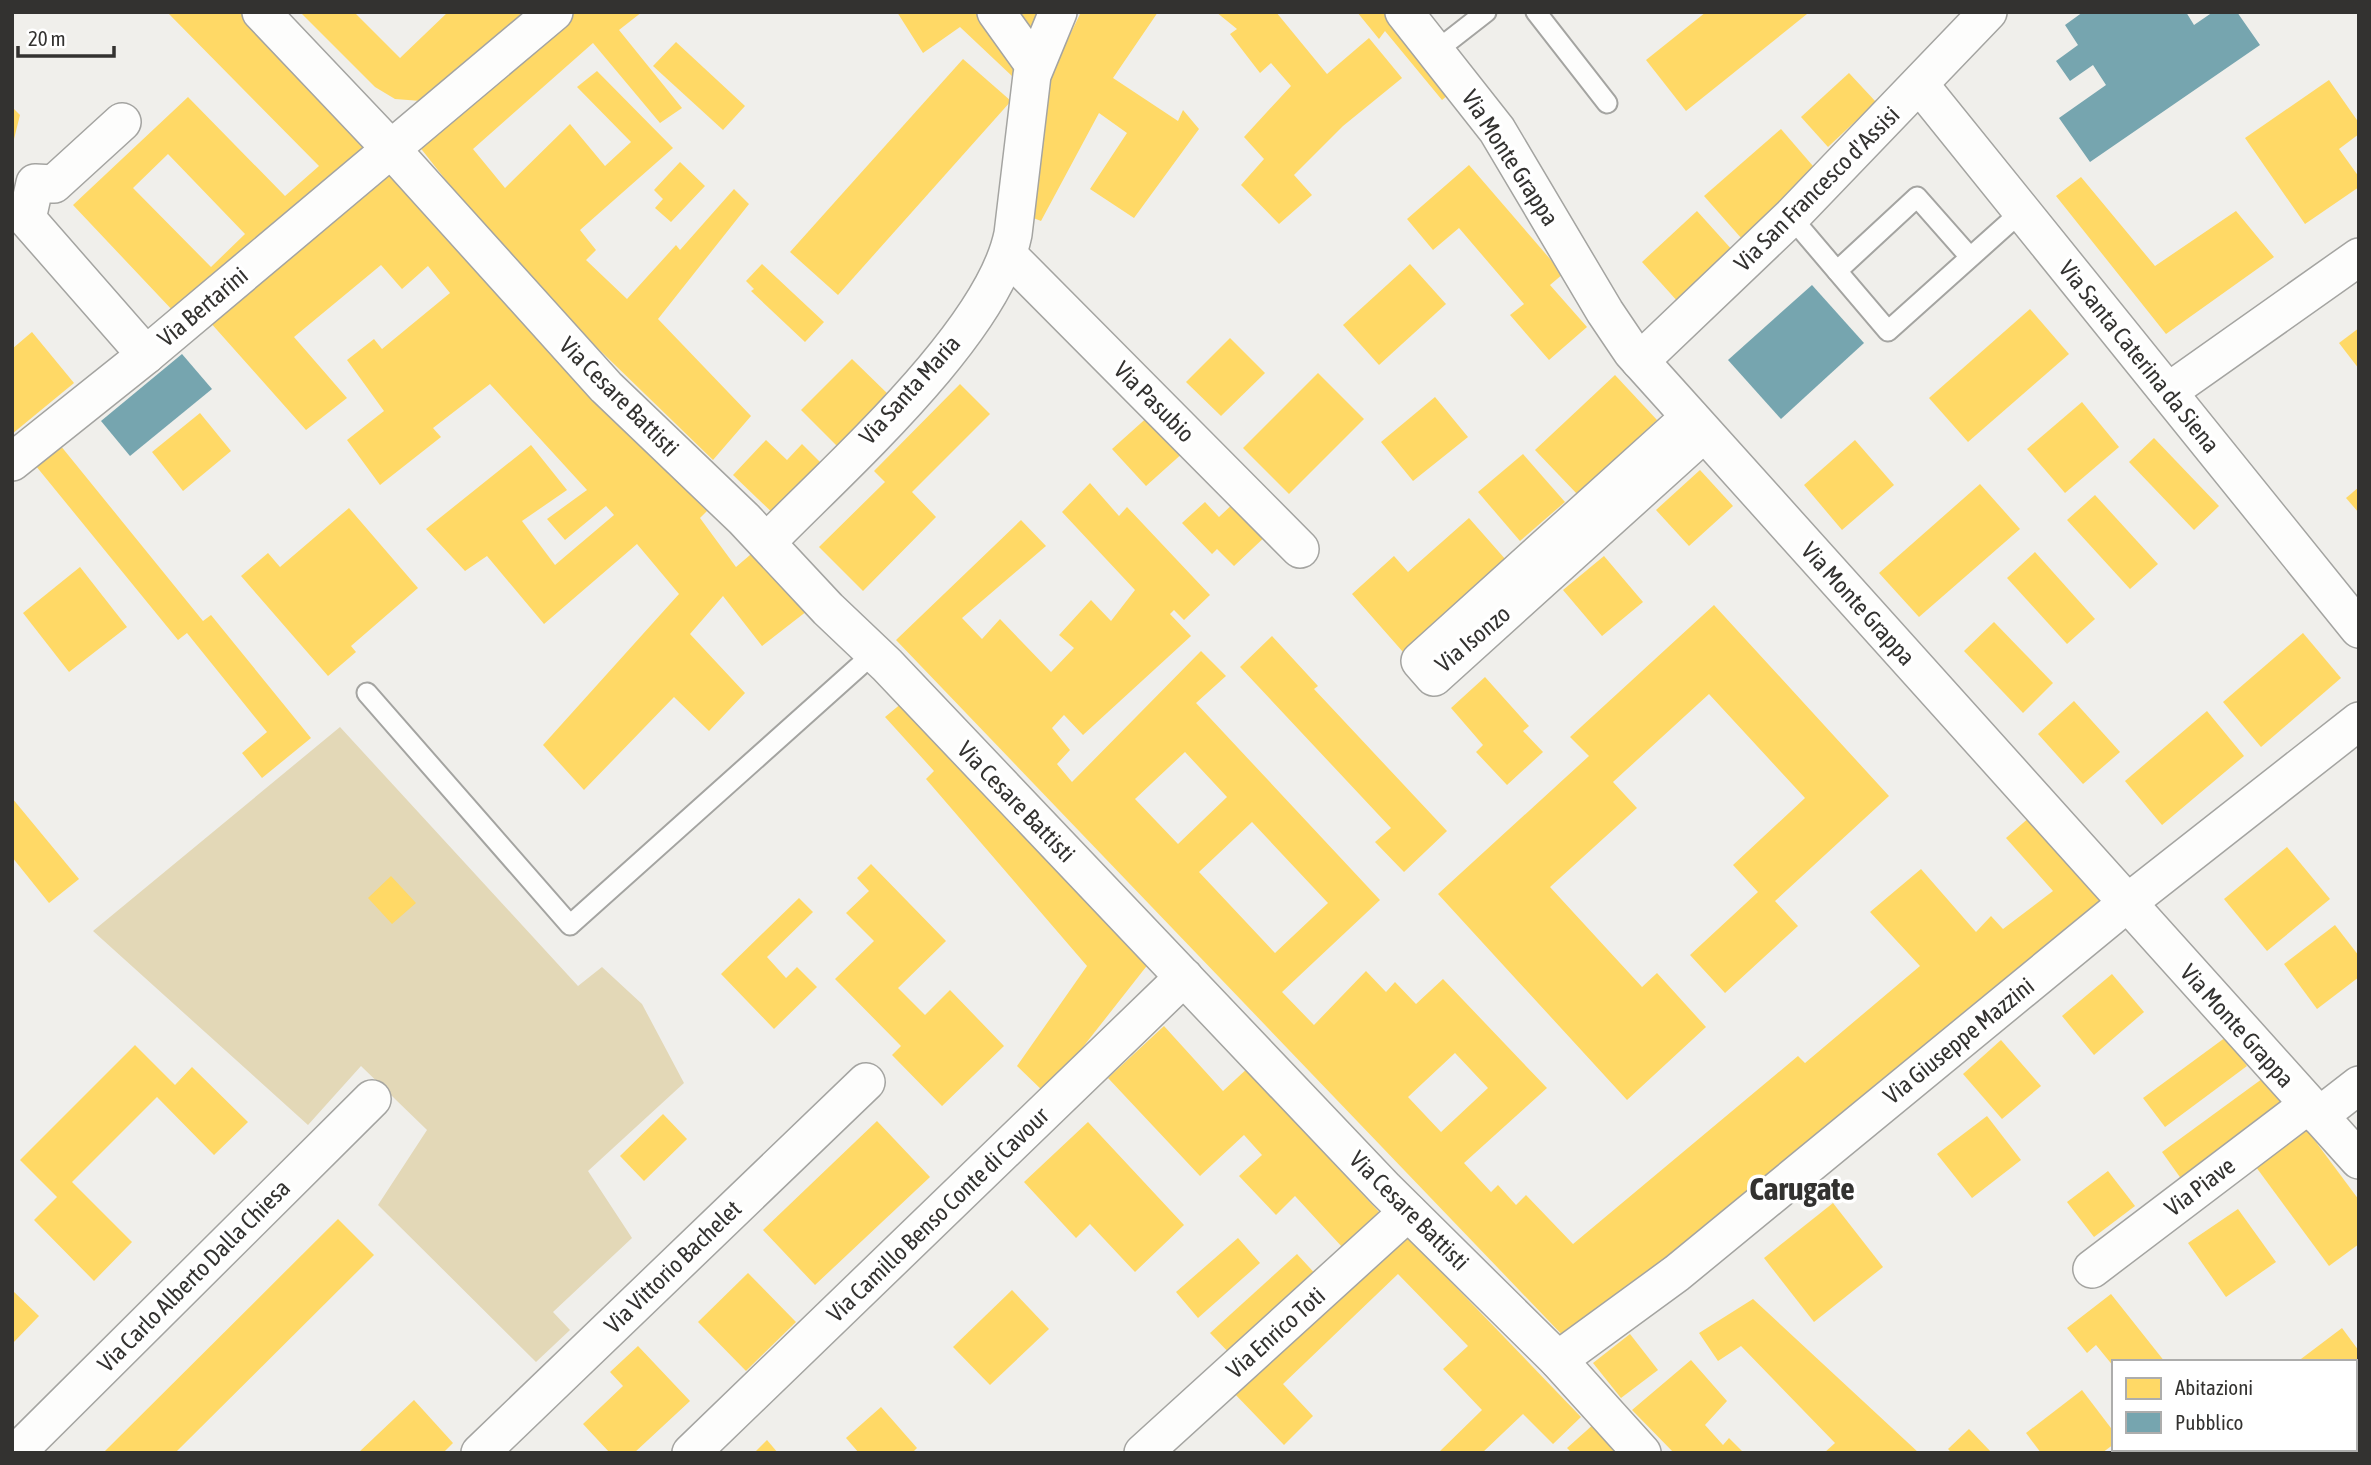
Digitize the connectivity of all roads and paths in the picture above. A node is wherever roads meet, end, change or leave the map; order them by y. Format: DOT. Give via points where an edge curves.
graph roads {
  1 [pos="261,12"];
  2 [pos="554,12"];
  3 [pos="996,12"];
  4 [pos="1058,12"];
  5 [pos="1404,12"];
  6 [pos="1486,12"];
  7 [pos="1536,12"];
  8 [pos="1988,12"];
  9 [pos="1436,51"];
  10 [pos="1034,65"];
  11 [pos="1920,85"];
  12 [pos="1607,103"];
  13 [pos="122,122"];
  14 [pos="392,150"];
  15 [pos="2022,211"];
  16 [pos="1791,217"];
  17 [pos="1008,255"];
  18 [pos="1970,257"];
  19 [pos="2359,257"];
  20 [pos="1837,271"];
  21 [pos="146,355"];
  22 [pos="1640,361"];
  23 [pos="2168,392"];
  24 [pos="1697,425"];
  25 [pos="12,462"];
  26 [pos="767,542"];
  27 [pos="1300,549"];
  28 [pos="2359,629"];
  29 [pos="874,653"];
  30 [pos="367,693"];
  31 [pos="2359,721"];
  32 [pos="2126,904"];
  33 [pos="1184,977"];
  34 [pos="866,1082"];
  35 [pos="2359,1085"];
  36 [pos="372,1099"];
  37 [pos="2314,1110"];
  38 [pos="2359,1160"];
  39 [pos="1409,1212"];
  40 [pos="2092,1269"];
  41 [pos="1558,1360"];
  42 [pos="16,1453"];
  43 [pos="480,1453"];
  44 [pos="691,1453"];
  45 [pos="1143,1453"];
  46 [pos="1642,1453"];
  1 -- 14 [label="street, Via Cesare Battisti"];
  2 -- 14 [label="street, Via Bertarini"];
  3 -- 10 [label="street"];
  4 -- 10 [label="street, Via Santa Maria"];
  5 -- 9 [label="street, Via Monte Grappa"];
  6 -- 9 [label="lane"];
  7 -- 12 [label="lane"];
  8 -- 11 [label="street, Via San Francesco d'Assisi"];
  9 -- 22 [label="street, Via Monte Grappa" via="1497,130 1605,312"];
  10 -- 17 [label="street, Via Santa Maria"];
  11 -- 15 [label="street, Via Santa Caterina da Siena"];
  11 -- 16 [label="street, Via San Francesco d'Assisi"];
  13 -- 21 [label="street" via="54,184 35,183 27,219"];
  14 -- 21 [label="street, Via Bertarini"];
  14 -- 26 [label="street, Via Cesare Battisti" via="606,387"];
  15 -- 18 [label="lane"];
  15 -- 23 [label="street, Via Santa Caterina da Siena"];
  16 -- 20 [label="lane"];
  16 -- 22 [label="street, Via San Francesco d'Assisi"];
  17 -- 26 [label="street, Via Santa Maria" via="936,366"];
  17 -- 27 [label="street, Via Pasubio"];
  18 -- 20 [label="lane" via="1917,197"];
  18 -- 20 [label="lane" via="1888,331"];
  19 -- 23 [label="street"];
  21 -- 25 [label="street, Via Bertarini"];
  22 -- 24 [label="street, Via Monte Grappa"];
  23 -- 28 [label="street, Via Santa Caterina da Siena"];
  24 -- 24 [label="street, Via Isonzo" via="1420,661 1434,677"];
  24 -- 32 [label="street, Via Monte Grappa"];
  26 -- 29 [label="street, Via Cesare Battisti"];
  29 -- 30 [label="lane" via="570,925"];
  29 -- 33 [label="street, Via Cesare Battisti"];
  31 -- 32 [label="street, Via Giuseppe Mazzini"];
  32 -- 37 [label="street, Via Monte Grappa"];
  32 -- 41 [label="street, Via Giuseppe Mazzini" via="1676,1273"];
  33 -- 39 [label="street, Via Cesare Battisti"];
  33 -- 44 [label="street, Via Camillo Benso Conte di Cavour"];
  34 -- 43 [label="street, Via Vittorio Bachelet"];
  35 -- 37 [label="street, Via Piave"];
  36 -- 42 [label="street, Via Carlo Alberto Dalla Chiesa"];
  37 -- 38 [label="street, Via Monte Grappa"];
  37 -- 40 [label="street, Via Piave"];
  39 -- 41 [label="street, Via Cesare Battisti"];
  39 -- 45 [label="street, Via Enrico Toti"];
  41 -- 46 [label="street, Via Cesare Battisti"];
}
